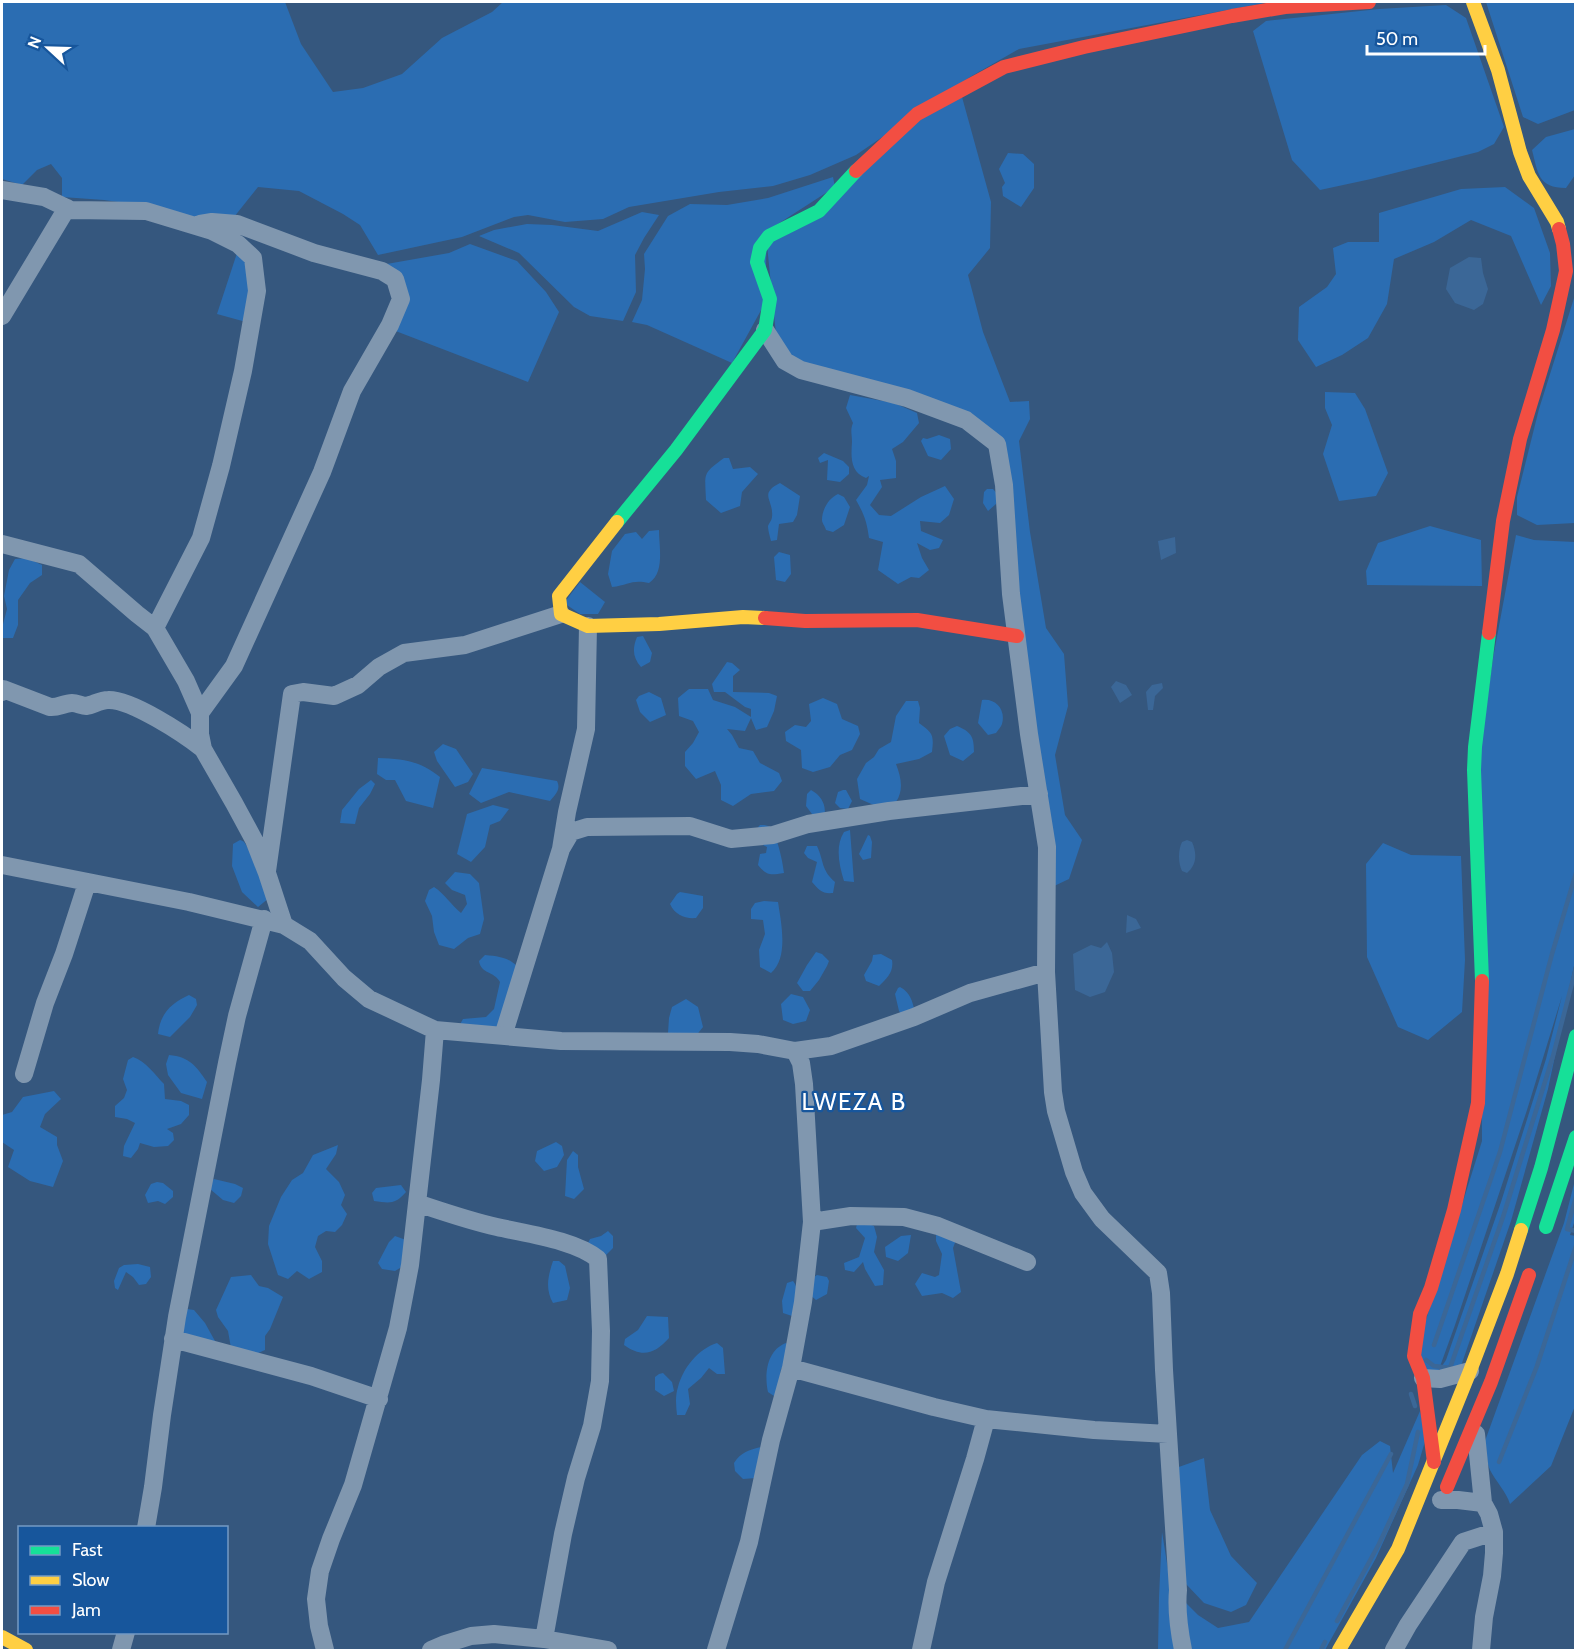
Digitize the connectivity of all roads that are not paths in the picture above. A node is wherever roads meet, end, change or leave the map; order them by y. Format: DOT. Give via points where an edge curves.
graph roads {
  1 [pos="1369,2"];
  2 [pos="1473,2"];
  3 [pos="2,190"];
  4 [pos="67,208"];
  5 [pos="190,225"];
  6 [pos="2,315"];
  7 [pos="765,330"];
  8 [pos="2,544"];
  9 [pos="561,614"];
  10 [pos="588,626"];
  11 [pos="155,628"];
  12 [pos="1017,636"];
  13 [pos="2,690"];
  14 [pos="200,713"];
  15 [pos="203,748"];
  16 [pos="1039,794"];
  17 [pos="561,849"];
  18 [pos="2,866"];
  19 [pos="267,873"];
  20 [pos="87,883"];
  21 [pos="264,919"];
  22 [pos="284,925"];
  23 [pos="1046,972"];
  24 [pos="435,1030"];
  25 [pos="503,1036"];
  26 [pos="1575,1036"];
  27 [pos="795,1051"];
  28 [pos="24,1074"];
  29 [pos="1575,1137"];
  30 [pos="417,1203"];
  31 [pos="812,1222"];
  32 [pos="1542,1239"];
  33 [pos="1534,1260"];
  34 [pos="1027,1262"];
  35 [pos="173,1339"];
  36 [pos="790,1368"];
  37 [pos="1470,1371"];
  38 [pos="1423,1378"];
  39 [pos="379,1399"];
  40 [pos="987,1419"];
  41 [pos="1475,1425"];
  42 [pos="1168,1434"];
  43 [pos="1434,1462"];
  44 [pos="1483,1503"];
  45 [pos="1439,1505"];
  46 [pos="146,1526"];
  47 [pos="1494,1532"];
  48 [pos="125,1634"];
  49 [pos="2,1637"];
  50 [pos="544,1639"];
  51 [pos="26,1650"];
  52 [pos="121,1650"];
  53 [pos="325,1650"];
  54 [pos="430,1650"];
  55 [pos="608,1650"];
  56 [pos="717,1650"];
  57 [pos="921,1650"];
  58 [pos="1183,1650"];
  59 [pos="1340,1650"];
  60 [pos="1394,1650"];
  61 [pos="1481,1650"];
  1 -- 7 [label="main road" via="1284,7 1232,16 1015,64 917,114 860,166 819,211 769,236 760,248 757,262 770,299"];
  2 -- 38 [label="main road" via="1498,70 1528,176 1557,222 1566,271 1553,330 1520,439 1503,521 1475,747 1482,970 1478,1104 1454,1210 1420,1314 1414,1356"];
  3 -- 4 [label="street" via="44,197"];
  4 -- 5 [label="street" via="146,211"];
  4 -- 6 [label="street"];
  5 -- 11 [label="street" via="238,244 253,258 257,291 243,371 201,538"];
  5 -- 14 [label="street" via="237,224 314,253 382,271 395,279 401,299 352,391 321,472 234,666"];
  7 -- 9 [label="main road" via="676,450 569,582 559,597"];
  7 -- 12 [label="street" via="785,361 801,370 907,398 966,420 997,444"];
  8 -- 11 [label="street" via="79,564"];
  9 -- 10 [label="main road"];
  9 -- 19 [label="street" via="465,645 404,653 379,667 358,686 334,696 292,694"];
  10 -- 12 [label="main road" via="743,617 917,620"];
  10 -- 17 [label="street" via="586,729"];
  11 -- 14 [label="street"];
  12 -- 16 [label="street"];
  13 -- 15 [label="street" via="50,707 119,700"];
  14 -- 15 [label="street"];
  15 -- 19 [label="street" via="254,840"];
  16 -- 17 [label="street" via="889,811 808,824 773,835 730,839 690,826 587,827 572,832"];
  16 -- 23 [label="street" via="1047,847"];
  17 -- 25 [label="street"];
  18 -- 20 [label="street"];
  19 -- 22 [label="street"];
  20 -- 21 [label="street"];
  20 -- 28 [label="street"];
  21 -- 22 [label="street"];
  21 -- 35 [label="street" via="237,1016"];
  22 -- 24 [label="street" via="310,941 369,999"];
  23 -- 27 [label="street" via="970,993 831,1046"];
  23 -- 42 [label="street" via="1053,1092 1074,1172 1102,1220 1158,1273"];
  24 -- 25 [label="street"];
  24 -- 30 [label="street"];
  25 -- 27 [label="street" via="561,1041 730,1042"];
  26 -- 37 [label="main road" via="1541,1168"];
  27 -- 31 [label="street" via="804,1084"];
  29 -- 32 [label="main road"];
  30 -- 39 [label="street" via="398,1328"];
  30 -- 50 [label="street" via="543,1237 589,1252 598,1259 600,1381 563,1534"];
  31 -- 34 [label="street" via="852,1216 904,1217 938,1226"];
  31 -- 36 [label="street" via="803,1302"];
  33 -- 41 [label="main road"];
  35 -- 39 [label="street" via="311,1376"];
  35 -- 46 [label="street"];
  36 -- 40 [label="street"];
  36 -- 56 [label="street" via="749,1542"];
  37 -- 38 [label="street" via="1440,1379"];
  37 -- 43 [label="main road"];
  38 -- 43 [label="main road"];
  39 -- 53 [label="street" via="353,1485 320,1571 316,1599"];
  40 -- 42 [label="street"];
  40 -- 57 [label="street" via="936,1582"];
  41 -- 44 [label="street"];
  41 -- 45 [label="main road"];
  42 -- 58 [label="street" via="1178,1626"];
  43 -- 59 [label="main road" via="1398,1549"];
  44 -- 45 [label="street" via="1458,1500"];
  44 -- 47 [label="street"];
  47 -- 60 [label="street" via="1463,1542"];
  47 -- 61 [label="street"];
  48 -- 52 [label="street"];
  49 -- 51 [label="main road"];
  50 -- 54 [label="street" via="471,1636"];
  50 -- 55 [label="street"];
}
